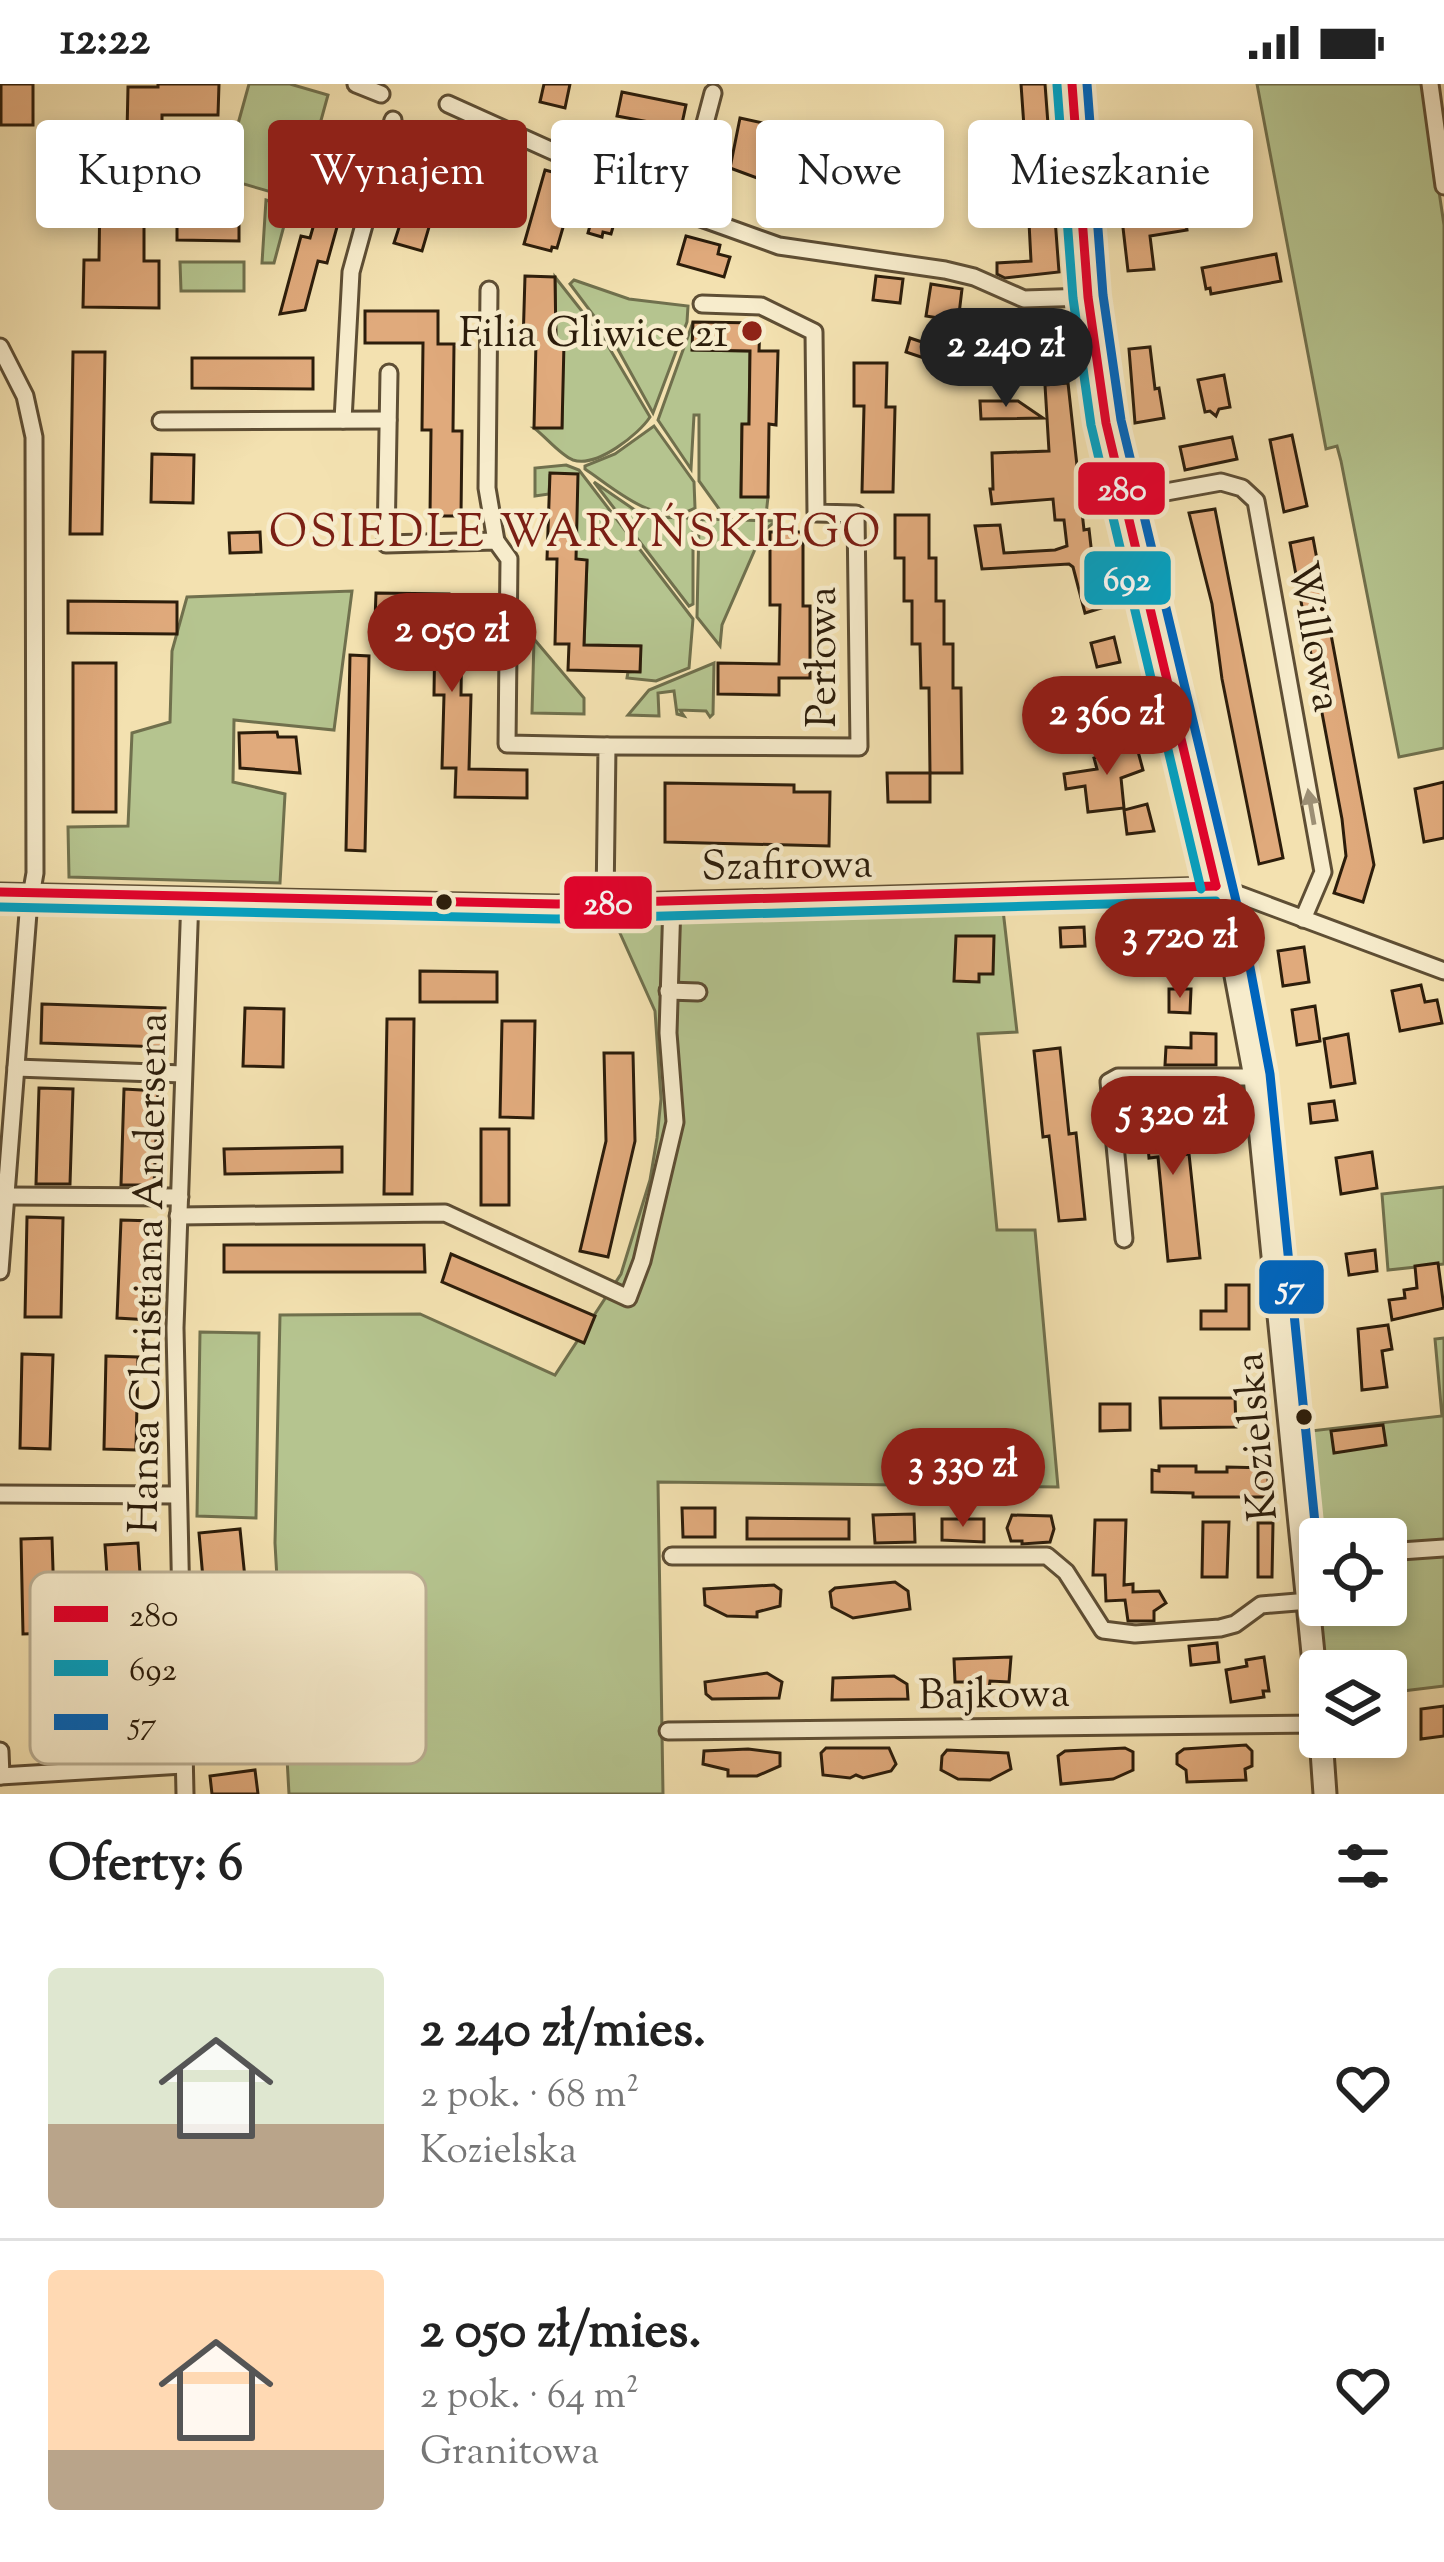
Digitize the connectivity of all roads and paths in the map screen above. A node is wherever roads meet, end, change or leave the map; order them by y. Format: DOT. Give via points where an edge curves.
graph roads {
  1 [pos="356,84"];
  2 [pos="1072,84"];
  3 [pos="1430,84"];
  4 [pos="713,93"];
  5 [pos="381,94"];
  6 [pos="448,104"];
  7 [pos="706,120"];
  8 [pos="551,151"];
  9 [pos="1444,186"];
  10 [pos="363,228"];
  11 [pos="730,228"];
  12 [pos="489,290"];
  13 [pos="1088,297"];
  14 [pos="702,304"];
  15 [pos="0,347"];
  16 [pos="389,373"];
  17 [pos="343,420"];
  18 [pos="388,420"];
  19 [pos="161,421"];
  20 [pos="1122,500"];
  21 [pos="496,541"];
  22 [pos="608,746"];
  23 [pos="1216,886"];
  24 [pos="0,892"];
  25 [pos="30,893"];
  26 [pos="190,896"];
  27 [pos="671,902"];
  28 [pos="605,904"];
  29 [pos="1303,919"];
  30 [pos="1444,971"];
  31 [pos="668,991"];
  32 [pos="698,992"];
  33 [pos="16,1068"];
  34 [pos="183,1074"];
  35 [pos="1256,1077"];
  36 [pos="7,1196"];
  37 [pos="180,1197"];
  38 [pos="178,1216"];
  39 [pos="1124,1239"];
  40 [pos="0,1271"];
  41 [pos="0,1494"];
  42 [pos="177,1496"];
  43 [pos="1307,1518"];
  44 [pos="1444,1548"];
  45 [pos="1407,1551"];
  46 [pos="672,1556"];
  47 [pos="179,1572"];
  48 [pos="1299,1602"];
  49 [pos="1299,1723"];
  50 [pos="668,1731"];
  51 [pos="0,1751"];
  52 [pos="1322,1758"];
  53 [pos="183,1765"];
  54 [pos="0,1776"];
  55 [pos="185,1794"];
  56 [pos="1325,1794"];
  1 -- 5 [label="street"];
  2 -- 13 [label="street, Kozielska"];
  3 -- 9 [label="street"];
  4 -- 7 [label="street"];
  6 -- 8 [label="street"];
  10 -- 17 [label="street" via="351,272"];
  11 -- 13 [label="street" via="778,246 945,270 1024,298"];
  12 -- 21 [label="street" via="488,488"];
  13 -- 20 [label="street, Kozielska"];
  14 -- 22 [label="street, Perłowa" via="761,305 814,332 816,513 856,514 859,747"];
  15 -- 25 [label="street" via="25,396 34,437"];
  16 -- 18 [label="street"];
  17 -- 18 [label="street"];
  17 -- 19 [label="street"];
  18 -- 21 [label="street" via="386,544"];
  20 -- 23 [label="street, Kozielska"];
  29 -- 20 [label="street, Willowa, one-way" via="1323,872 1256,501 1222,482"];
  21 -- 22 [label="street" via="509,559 507,744"];
  22 -- 28 [label="street"];
  23 -- 27 [label="street, Szafirowa"];
  23 -- 29 [label="street"];
  23 -- 35 [label="street, Kozielska"];
  24 -- 25 [label="street, Szafirowa"];
  25 -- 26 [label="street, Szafirowa"];
  25 -- 33 [label="street"];
  26 -- 28 [label="street, Szafirowa"];
  26 -- 34 [label="street, Hansa Christiana Andersena"];
  27 -- 28 [label="street, Szafirowa"];
  27 -- 31 [label="street"];
  29 -- 30 [label="street"];
  31 -- 32 [label="street"];
  31 -- 38 [label="street" via="675,1122 628,1298 446,1213"];
  33 -- 34 [label="street"];
  33 -- 36 [label="street"];
  34 -- 37 [label="street, Hansa Christiana Andersena"];
  35 -- 39 [label="street" via="1109,1082"];
  35 -- 43 [label="street, Kozielska"];
  36 -- 37 [label="street"];
  36 -- 40 [label="street"];
  37 -- 38 [label="street, Hansa Christiana Andersena"];
  38 -- 42 [label="street, Hansa Christiana Andersena"];
  41 -- 42 [label="street"];
  42 -- 47 [label="street, Hansa Christiana Andersena"];
  44 -- 45 [label="street"];
  46 -- 48 [label="street" via="1048,1556 1095,1624 1114,1634 1220,1628 1261,1605"];
  49 -- 50 [label="street, Bajkowa"];
  51 -- 54 [label="street"];
  52 -- 56 [label="street"];
  53 -- 54 [label="street"];
  53 -- 55 [label="street, Hansa Christiana Andersena"];
}
